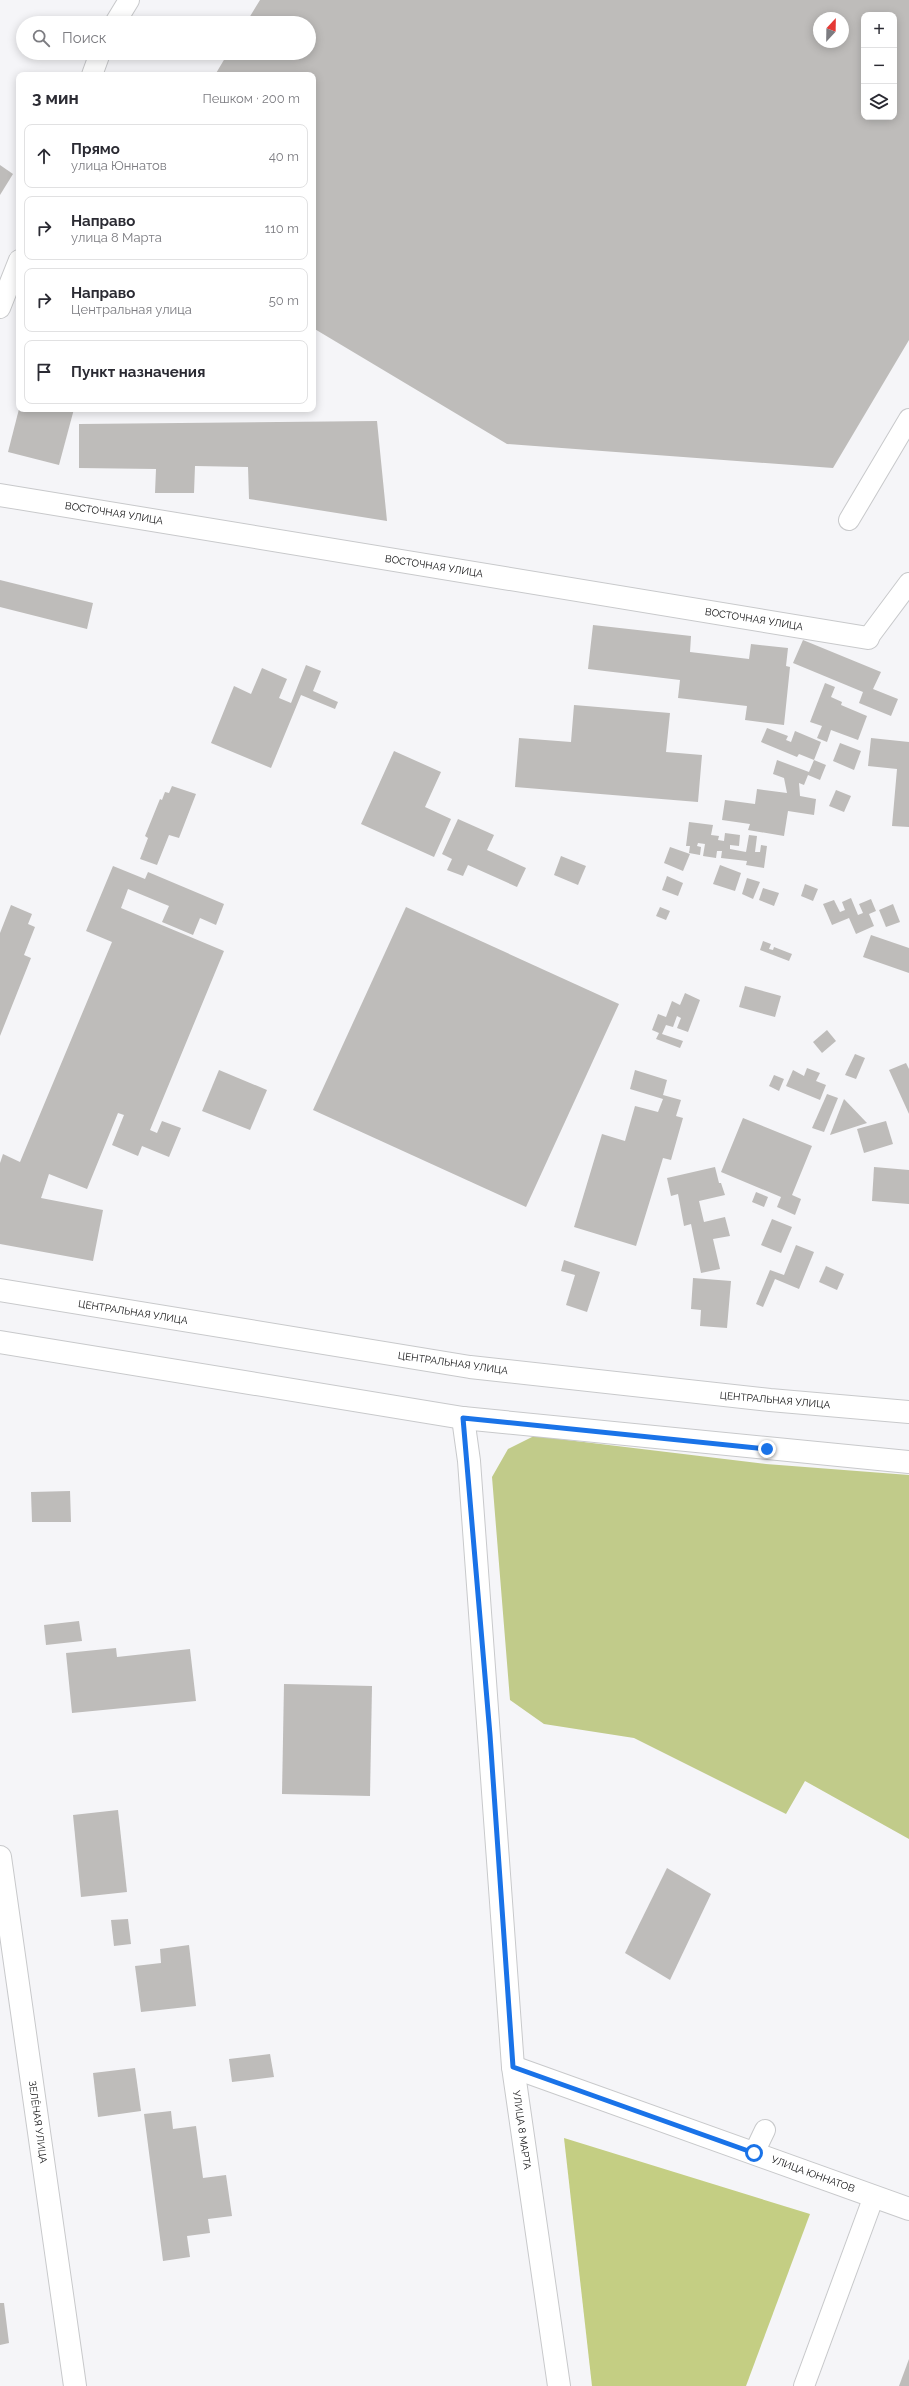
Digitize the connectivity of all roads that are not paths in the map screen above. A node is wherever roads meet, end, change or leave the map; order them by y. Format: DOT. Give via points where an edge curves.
graph roads {
  1 [pos="129,0"];
  2 [pos="119,16"];
  3 [pos="97,60"];
  4 [pos="93,72"];
  5 [pos="16,268"];
  6 [pos="0,308"];
  7 [pos="909,418"];
  8 [pos="0,495"];
  9 [pos="849,520"];
  10 [pos="909,583"];
  11 [pos="902,604"];
  12 [pos="868,638"];
  13 [pos="0,1290"];
  14 [pos="0,1342"];
  15 [pos="909,1412"];
  16 [pos="463,1418"];
  17 [pos="909,1462"];
  18 [pos="0,1857"];
  19 [pos="513,2067"];
  20 [pos="765,2130"];
  21 [pos="754,2153"];
  22 [pos="874,2196"];
  23 [pos="909,2209"];
  24 [pos="75,2386"];
  25 [pos="560,2386"];
  26 [pos="804,2386"];
  1 -- 2 [label="lane"];
  3 -- 4 [label="lane"];
  5 -- 6 [label="lane"];
  7 -- 9 [label="lane"];
  8 -- 12 [label="street, ВОСТОЧНАЯ УЛИЦА"];
  10 -- 11 [label="lane"];
  11 -- 12 [label="lane"];
  13 -- 15 [label="street, ЦЕНТРАЛЬНАЯ УЛИЦА" via="470,1367 770,1400"];
  14 -- 16 [label="street"];
  16 -- 17 [label="street"];
  16 -- 19 [label="street, УЛИЦА 8 МАРТА" via="490,1735"];
  18 -- 24 [label="street, ЗЕЛЁНАЯ УЛИЦА"];
  19 -- 21 [label="street, УЛИЦА ЮННАТОВ"];
  19 -- 25 [label="street, УЛИЦА 8 МАРТА"];
  20 -- 21 [label="lane"];
  21 -- 22 [label="street, УЛИЦА ЮННАТОВ"];
  22 -- 23 [label="street, УЛИЦА ЮННАТОВ"];
  22 -- 26 [label="lane"];
}
